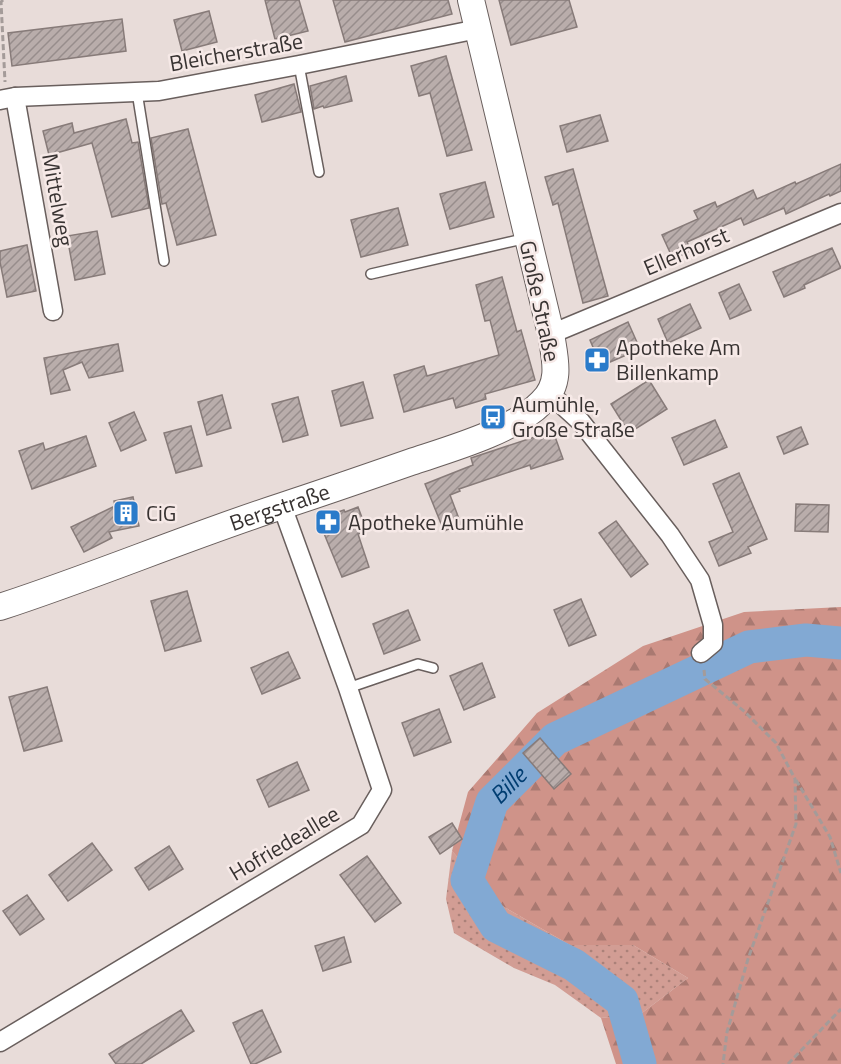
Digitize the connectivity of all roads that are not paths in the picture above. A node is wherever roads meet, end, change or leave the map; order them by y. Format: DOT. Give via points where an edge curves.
graph roads {
  1 [pos="471,0"];
  2 [pos="478,29"];
  3 [pos="299,65"];
  4 [pos="137,92"];
  5 [pos="7,99"];
  6 [pos="319,172"];
  7 [pos="840,218"];
  8 [pos="527,238"];
  9 [pos="164,261"];
  10 [pos="371,274"];
  11 [pos="53,312"];
  12 [pos="550,334"];
  13 [pos="549,393"];
  14 [pos="282,506"];
  15 [pos="2,603"];
  16 [pos="701,653"];
  17 [pos="433,668"];
  18 [pos="348,688"];
  19 [pos="0,1042"];
  1 -- 2 [label="street, Große Straße"];
  2 -- 3 [label="street, Bleicherstraße"];
  2 -- 8 [label="street, Große Straße"];
  3 -- 4 [label="street, Bleicherstraße"];
  3 -- 6 [label="lane"];
  4 -- 5 [label="street, Bleicherstraße"];
  4 -- 9 [label="lane"];
  5 -- 11 [label="street, Mittelweg"];
  7 -- 12 [label="street, Ellerhorst"];
  8 -- 10 [label="lane"];
  8 -- 12 [label="street, Große Straße"];
  12 -- 13 [label="street, Große Straße" via="556,365 554,388"];
  13 -- 14 [label="street, Bergstraße" via="528,415 511,424"];
  13 -- 16 [label="street, Große Straße" via="581,422 670,535 700,580 713,625 713,643"];
  14 -- 15 [label="street, Bergstraße"];
  14 -- 18 [label="street, Hofriedeallee"];
  17 -- 18 [label="lane" via="418,664"];
  18 -- 19 [label="street, Hofriedeallee" via="382,790 361,825"];
}
